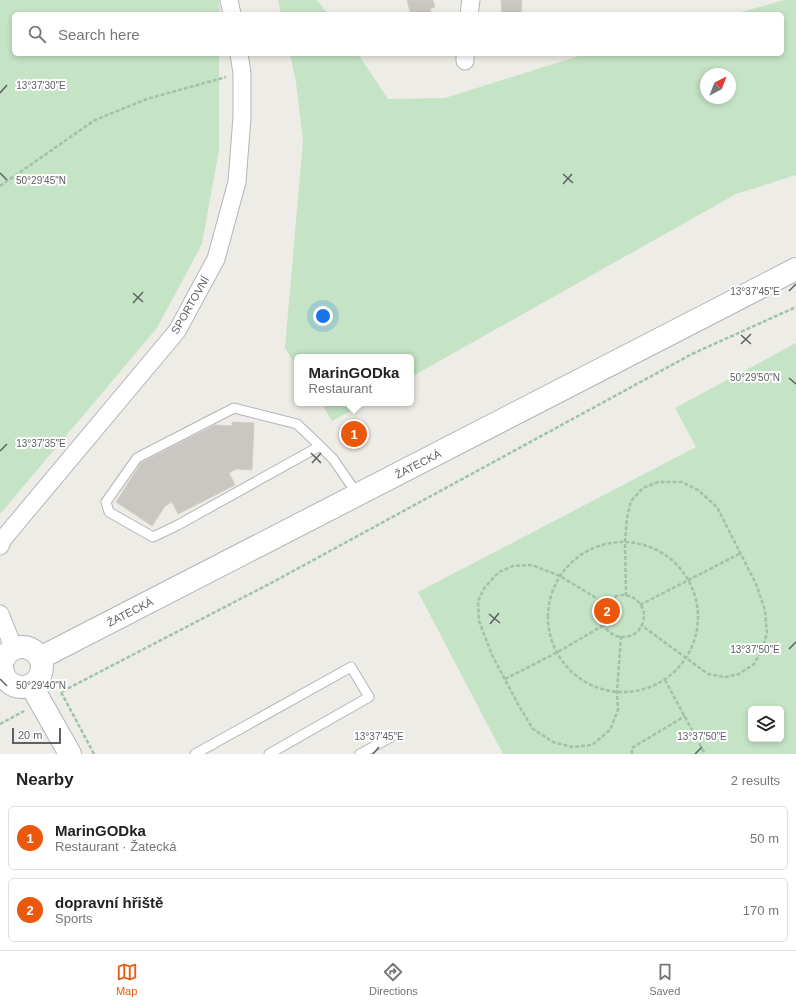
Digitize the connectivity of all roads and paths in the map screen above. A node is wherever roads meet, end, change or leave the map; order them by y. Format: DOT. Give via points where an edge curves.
graph roads {
  1 [pos="229,0"];
  2 [pos="471,0"];
  3 [pos="232,12"];
  4 [pos="469,12"];
  5 [pos="239,56"];
  6 [pos="242,73"];
  7 [pos="0,186"];
  8 [pos="796,269"];
  9 [pos="796,307"];
  10 [pos="320,446"];
  11 [pos="358,495"];
  12 [pos="625,542"];
  13 [pos="0,546"];
  14 [pos="741,553"];
  15 [pos="560,576"];
  16 [pos="689,580"];
  17 [pos="626,596"];
  18 [pos="606,604"];
  19 [pos="640,605"];
  20 [pos="0,614"];
  21 [pos="604,625"];
  22 [pos="641,625"];
  23 [pos="621,636"];
  24 [pos="14,649"];
  25 [pos="556,653"];
  26 [pos="40,658"];
  27 [pos="686,659"];
  28 [pos="2,677"];
  29 [pos="505,679"];
  30 [pos="665,680"];
  31 [pos="31,685"];
  32 [pos="617,692"];
  33 [pos="29,709"];
  34 [pos="685,716"];
  35 [pos="0,724"];
  36 [pos="393,736"];
  37 [pos="70,754"];
  38 [pos="94,754"];
  39 [pos="195,754"];
  40 [pos="268,754"];
  41 [pos="360,754"];
  42 [pos="632,754"];
  43 [pos="705,754"];
  1 -- 3 [label="street"];
  2 -- 4 [label="street"];
  5 -- 6 [label="street, SPORTOVNÍ"];
  6 -- 7 [label="path" via="147,99 94,120"];
  6 -- 13 [label="street, SPORTOVNÍ" via="242,117 237,182 216,259 177,331 3,539"];
  8 -- 11 [label="street, ŽATECKÁ"];
  9 -- 38 [label="path" via="692,354 273,582 61,692"];
  10 -- 10 [label="lane" via="153,537 109,512 106,502 137,458 234,408 297,424"];
  10 -- 11 [label="lane" via="333,459"];
  11 -- 26 [label="street, ŽATECKÁ"];
  12 -- 14 [label="path" via="627,518 632,501 643,488 658,482 682,482 698,490 717,507"];
  12 -- 15 [label="path" via="606,544 588,550 572,561"];
  12 -- 16 [label="path" via="644,545 662,552 678,565"];
  12 -- 17 [label="path"];
  14 -- 16 [label="path"];
  14 -- 27 [label="path" via="765,610 767,633 762,650 754,664 739,674 725,677 708,674"];
  15 -- 18 [label="path"];
  15 -- 25 [label="path" via="551,595 548,616"];
  15 -- 29 [label="path" via="532,565 513,566 499,572 485,586 478,601 479,621 492,655"];
  16 -- 19 [label="path"];
  16 -- 27 [label="path" via="699,620 695,640"];
  17 -- 18 [label="path" via="615,597"];
  17 -- 19 [label="path" via="636,600"];
  18 -- 21 [label="path" via="602,614"];
  19 -- 22 [label="path" via="643,611"];
  20 -- 24 [label="street"];
  21 -- 23 [label="path" via="614,635"];
  21 -- 25 [label="path"];
  22 -- 23 [label="path" via="633,634"];
  22 -- 27 [label="path"];
  23 -- 32 [label="path"];
  24 -- 26 [label="street" via="32,649"];
  24 -- 28 [label="street" via="4,658"];
  25 -- 29 [label="path"];
  25 -- 32 [label="path" via="570,670 584,681"];
  26 -- 31 [label="street" via="42,670"];
  27 -- 30 [label="path"];
  28 -- 31 [label="street" via="14,685"];
  29 -- 32 [label="path" via="533,729 552,742 572,747 592,745 610,730 618,710"];
  30 -- 32 [label="path" via="634,691"];
  30 -- 34 [label="path"];
  31 -- 37 [label="street"];
  33 -- 35 [label="path"];
  34 -- 42 [label="path" via="632,748"];
  34 -- 43 [label="path"];
  36 -- 41 [label="lane"];
  39 -- 40 [label="lane" via="351,667 369,697"];
}
